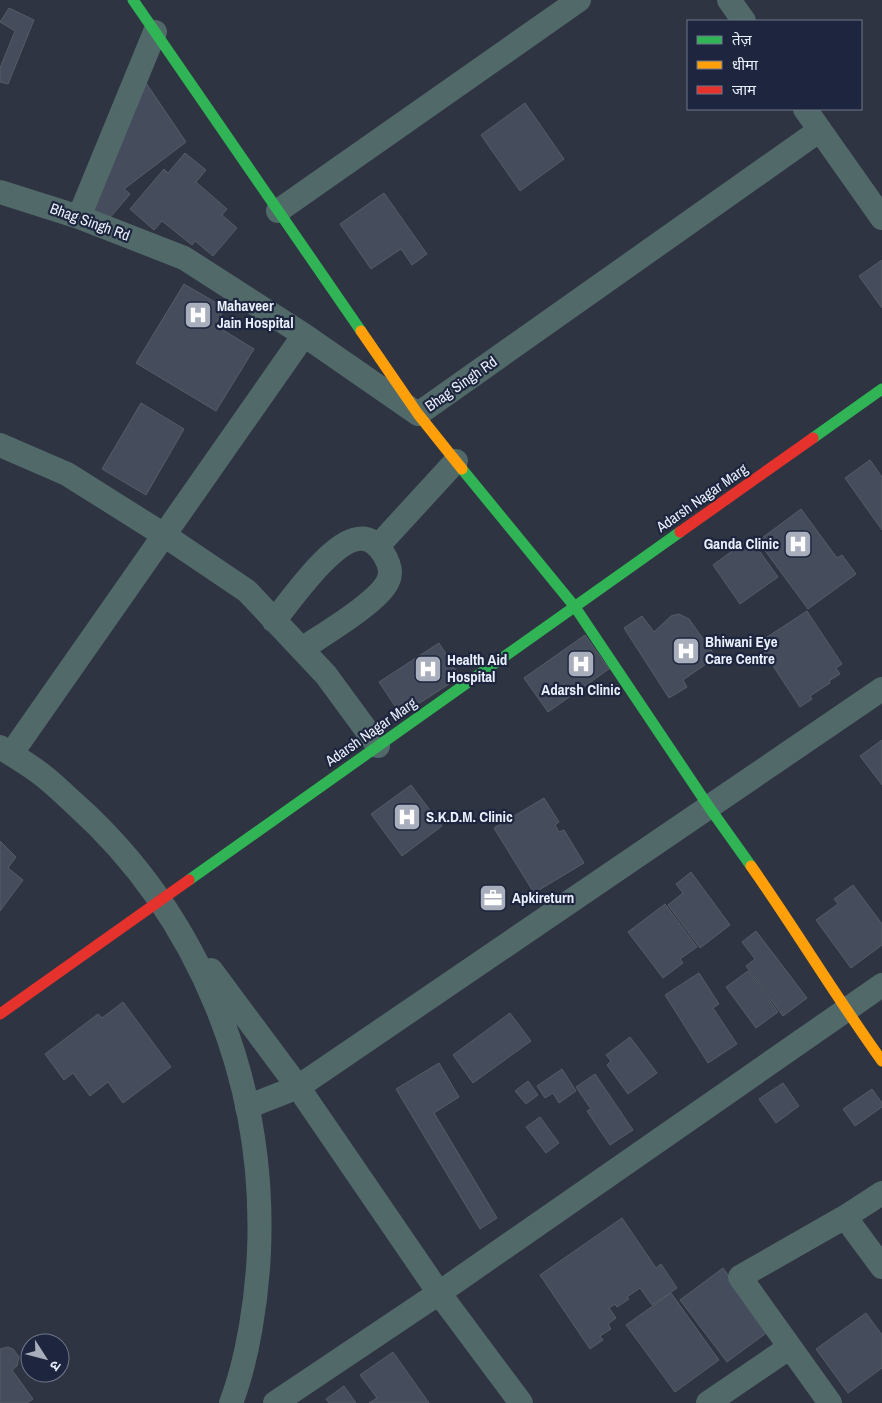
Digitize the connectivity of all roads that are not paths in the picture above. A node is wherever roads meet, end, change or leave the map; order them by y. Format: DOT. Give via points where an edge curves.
graph roads {
  1 [pos="133,0"];
  2 [pos="579,0"];
  3 [pos="729,0"];
  4 [pos="743,20"];
  5 [pos="155,32"];
  6 [pos="806,110"];
  7 [pos="820,130"];
  8 [pos="0,192"];
  9 [pos="278,211"];
  10 [pos="79,217"];
  11 [pos="882,218"];
  12 [pos="304,335"];
  13 [pos="882,389"];
  14 [pos="418,414"];
  15 [pos="0,445"];
  16 [pos="456,461"];
  17 [pos="164,535"];
  18 [pos="378,546"];
  19 [pos="575,607"];
  20 [pos="274,621"];
  21 [pos="302,650"];
  22 [pos="882,689"];
  23 [pos="378,746"];
  24 [pos="6,750"];
  25 [pos="710,807"];
  26 [pos="160,901"];
  27 [pos="882,986"];
  28 [pos="846,1011"];
  29 [pos="0,1014"];
  30 [pos="882,1060"];
  31 [pos="298,1087"];
  32 [pos="247,1106"];
  33 [pos="882,1193"];
  34 [pos="845,1217"];
  35 [pos="882,1267"];
  36 [pos="439,1293"];
  37 [pos="790,1347"];
  38 [pos="230,1403"];
  39 [pos="275,1403"];
  40 [pos="521,1403"];
  41 [pos="708,1403"];
  42 [pos="830,1403"];
  1 -- 5 [label="street"];
  2 -- 9 [label="street"];
  3 -- 4 [label="street"];
  5 -- 9 [label="street"];
  5 -- 10 [label="street"];
  6 -- 7 [label="street"];
  7 -- 11 [label="street"];
  7 -- 14 [label="street, Bhag Singh Rd"];
  8 -- 10 [label="street, Bhag Singh Rd"];
  9 -- 14 [label="street"];
  10 -- 12 [label="street, Bhag Singh Rd" via="184,258"];
  12 -- 14 [label="street, Bhag Singh Rd"];
  12 -- 17 [label="street"];
  13 -- 19 [label="street, Adarsh Nagar Marg"];
  14 -- 16 [label="street"];
  15 -- 17 [label="street" via="67,474"];
  16 -- 18 [label="street"];
  16 -- 19 [label="street"];
  17 -- 20 [label="street" via="246,592"];
  17 -- 24 [label="street"];
  18 -- 20 [label="street" via="366,539 356,539 341,547 320,564"];
  18 -- 21 [label="street" via="391,569 382,590"];
  19 -- 23 [label="street, Adarsh Nagar Marg"];
  19 -- 25 [label="street"];
  20 -- 21 [label="street"];
  21 -- 23 [label="street" via="326,674"];
  22 -- 25 [label="street"];
  23 -- 26 [label="street, Adarsh Nagar Marg"];
  24 -- 26 [label="street" via="42,775 100,826"];
  25 -- 28 [label="street" via="786,916"];
  25 -- 31 [label="street"];
  26 -- 29 [label="street, Adarsh Nagar Marg"];
  26 -- 31 [label="street"];
  26 -- 32 [label="street" via="188,945 222,1018"];
  27 -- 28 [label="street"];
  28 -- 30 [label="street"];
  28 -- 36 [label="street"];
  31 -- 32 [label="street"];
  31 -- 36 [label="street"];
  32 -- 38 [label="street" via="255,1147 260,1213 258,1276 248,1338"];
  33 -- 34 [label="street"];
  34 -- 35 [label="street"];
  34 -- 37 [label="street" via="740,1277"];
  36 -- 39 [label="street"];
  36 -- 40 [label="street"];
  37 -- 41 [label="street"];
  37 -- 42 [label="street"];
}
